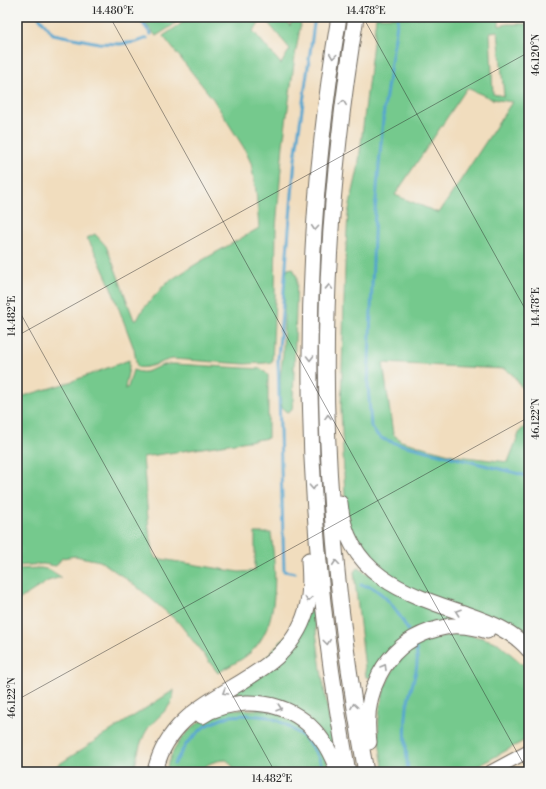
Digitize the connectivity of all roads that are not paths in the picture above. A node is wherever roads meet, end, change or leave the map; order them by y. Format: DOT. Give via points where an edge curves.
graph roads {
  1 [pos="338,17"];
  2 [pos="356,17"];
  3 [pos="329,456"];
  4 [pos="314,505"];
  5 [pos="529,650"];
  6 [pos="529,661"];
  7 [pos="529,751"];
  8 [pos="155,772"];
  9 [pos="162,772"];
  10 [pos="338,772"];
  11 [pos="348,772"];
  12 [pos="367,772"];
  13 [pos="490,772"];
  1 -- 4 [label="highway, one-way" via="322,141 313,247 310,417"];
  3 -- 2 [label="highway, one-way" via="327,323 332,218 345,90"];
  5 -- 3 [label="highway, one-way" via="503,629 407,593 372,570 358,554 346,530 341,514 338,478"];
  12 -- 3 [label="highway, one-way" via="356,722 342,617"];
  4 -- 8 [label="highway, one-way" via="307,534 310,581 308,602 295,635 261,670 184,720 165,743"];
  4 -- 11 [label="highway, one-way" via="330,659"];
  12 -- 6 [label="highway, one-way" via="371,754 367,722 370,700 386,662 403,644 435,629 467,626 504,639"];
  7 -- 13 [label="street"];
  9 -- 10 [label="highway, one-way" via="174,743 194,721 224,706 252,703 271,705 303,720 324,741"];
}
